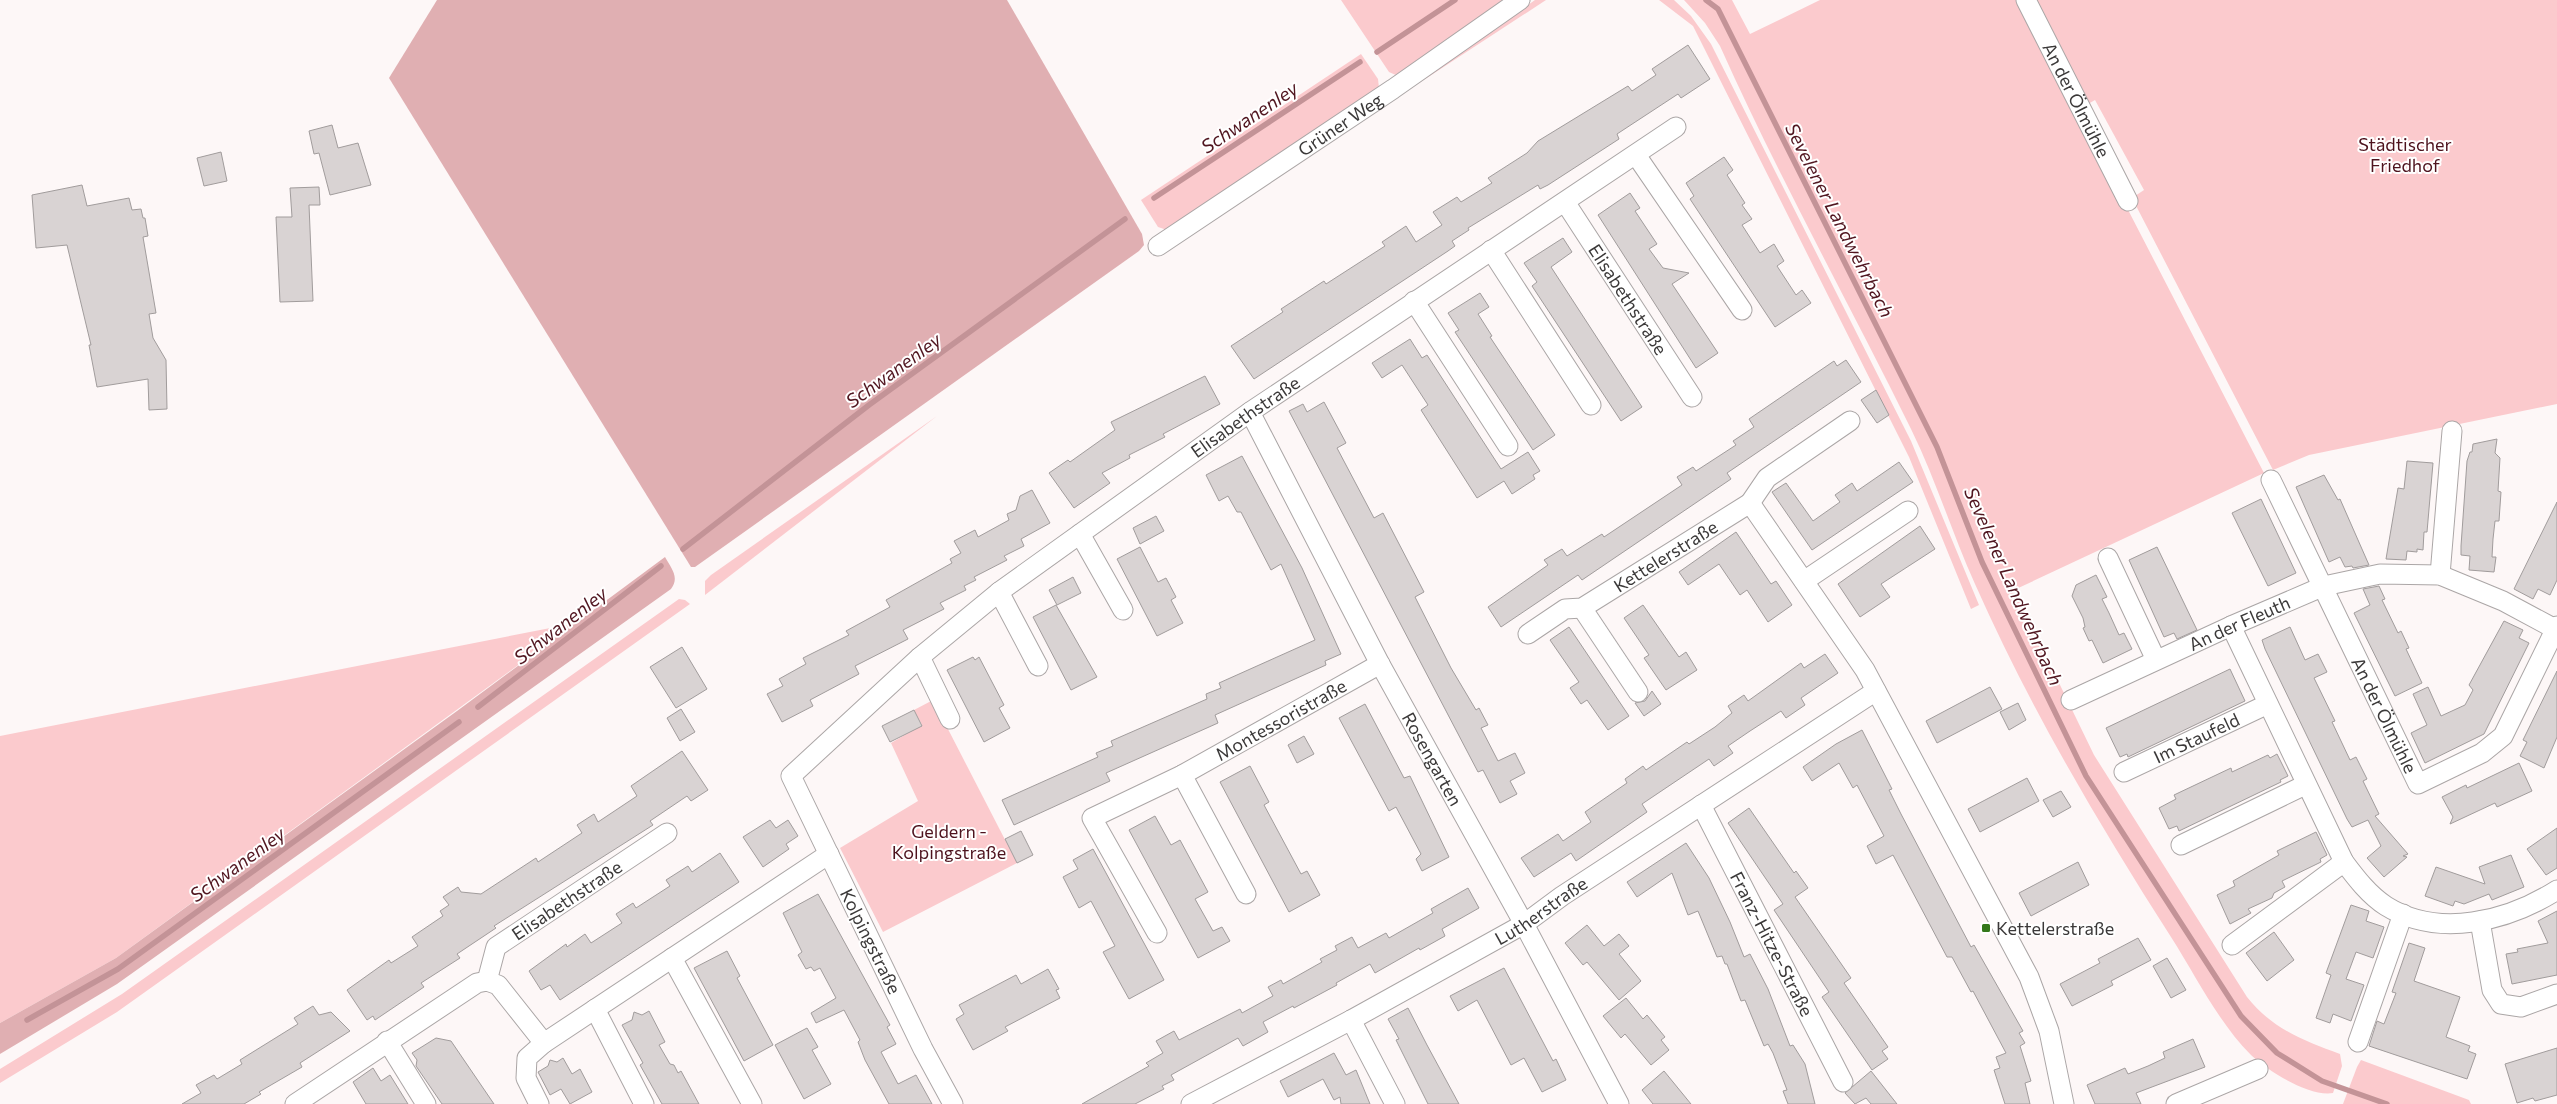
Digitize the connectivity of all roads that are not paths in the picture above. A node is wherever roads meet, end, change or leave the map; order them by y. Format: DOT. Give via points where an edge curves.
graph roads {
  1 [pos="1520,0"];
  2 [pos="2026,0"];
  3 [pos="1676,127"];
  4 [pos="1636,155"];
  5 [pos="2128,200"];
  6 [pos="1565,202"];
  7 [pos="1158,246"];
  8 [pos="1491,250"];
  9 [pos="1414,302"];
  10 [pos="1742,310"];
  11 [pos="1692,397"];
  12 [pos="1591,405"];
  13 [pos="1250,412"];
  14 [pos="1850,421"];
  15 [pos="2452,431"];
  16 [pos="1508,446"];
  17 [pos="2271,480"];
  18 [pos="1750,503"];
  19 [pos="1908,511"];
  20 [pos="1080,534"];
  21 [pos="2108,558"];
  22 [pos="2440,574"];
  23 [pos="1804,581"];
  24 [pos="2324,586"];
  25 [pos="999,592"];
  26 [pos="1582,608"];
  27 [pos="1123,610"];
  28 [pos="2231,626"];
  29 [pos="2556,628"];
  30 [pos="1528,634"];
  31 [pos="920,657"];
  32 [pos="2156,660"];
  33 [pos="1380,664"];
  34 [pos="1038,666"];
  35 [pos="1876,691"];
  36 [pos="1638,692"];
  37 [pos="2071,700"];
  38 [pos="2268,704"];
  39 [pos="950,720"];
  40 [pos="2124,772"];
  41 [pos="1182,775"];
  42 [pos="791,776"];
  43 [pos="2305,784"];
  44 [pos="1701,805"];
  45 [pos="667,833"];
  46 [pos="2180,845"];
  47 [pos="829,854"];
  48 [pos="2344,862"];
  49 [pos="2557,890"];
  50 [pos="1246,894"];
  51 [pos="2403,914"];
  52 [pos="2480,922"];
  53 [pos="1524,924"];
  54 [pos="1157,933"];
  55 [pos="2232,945"];
  56 [pos="672,958"];
  57 [pos="487,981"];
  58 [pos="2557,994"];
  59 [pos="595,1009"];
  60 [pos="1351,1020"];
  61 [pos="387,1041"];
  62 [pos="2358,1042"];
  63 [pos="544,1044"];
  64 [pos="2258,1068"];
  65 [pos="1843,1082"];
  66 [pos="295,1104"];
  67 [pos="426,1104"];
  68 [pos="539,1104"];
  69 [pos="644,1104"];
  70 [pos="752,1104"];
  71 [pos="953,1104"];
  72 [pos="1191,1104"];
  73 [pos="1395,1104"];
  74 [pos="1619,1104"];
  75 [pos="2064,1104"];
  76 [pos="2176,1104"];
  1 -- 7 [label="street, Grüner Weg" via="1393,90"];
  2 -- 5 [label="street, An der Ölmühle"];
  3 -- 4 [label="street, Elisabethstraße"];
  4 -- 6 [label="street, Elisabethstraße"];
  4 -- 10 [label="street"];
  6 -- 8 [label="street, Elisabethstraße"];
  6 -- 11 [label="street, Elisabethstraße"];
  8 -- 9 [label="street, Elisabethstraße"];
  8 -- 12 [label="street"];
  9 -- 13 [label="street, Elisabethstraße"];
  9 -- 16 [label="street"];
  13 -- 20 [label="street, Elisabethstraße"];
  13 -- 33 [label="street, Rosengarten"];
  14 -- 18 [label="street, Kettelerstraße" via="1767,478"];
  15 -- 22 [label="street"];
  17 -- 24 [label="street"];
  18 -- 23 [label="street"];
  18 -- 26 [label="street, Kettelerstraße"];
  19 -- 23 [label="street"];
  20 -- 25 [label="street, Elisabethstraße"];
  20 -- 27 [label="street"];
  21 -- 32 [label="street"];
  22 -- 24 [label="street, An der Fleuth" via="2380,574"];
  22 -- 29 [label="street, An der Fleuth"];
  23 -- 35 [label="street"];
  24 -- 28 [label="street, An der Fleuth"];
  24 -- 29 [label="street, An der Ölmühle" via="2418,784 2482,753 2503,736"];
  25 -- 31 [label="street, Elisabethstraße"];
  25 -- 34 [label="street"];
  26 -- 30 [label="street, Kettelerstraße" via="1565,609"];
  26 -- 36 [label="street"];
  28 -- 32 [label="street, An der Fleuth"];
  28 -- 38 [label="street"];
  31 -- 39 [label="street"];
  31 -- 42 [label="street, Elisabethstraße"];
  32 -- 37 [label="street, An der Fleuth"];
  33 -- 41 [label="street, Montessoristraße"];
  33 -- 53 [label="street, Rosengarten"];
  35 -- 44 [label="street, Lutherstraße"];
  35 -- 75 [label="street" via="2029,977 2049,1031"];
  38 -- 40 [label="street, Im Staufeld"];
  38 -- 43 [label="street"];
  41 -- 50 [label="street"];
  41 -- 54 [label="street, Montessoristraße" via="1092,818"];
  42 -- 47 [label="street, Kolpingstraße"];
  43 -- 46 [label="street"];
  43 -- 48 [label="street"];
  44 -- 53 [label="street, Lutherstraße"];
  44 -- 65 [label="street, Franz-Hitze-Straße"];
  45 -- 57 [label="street, Elisabethstraße" via="496,947"];
  47 -- 56 [label="street"];
  47 -- 71 [label="street, Kolpingstraße"];
  48 -- 51 [label="street" via="2371,894"];
  48 -- 55 [label="street"];
  49 -- 52 [label="street" via="2528,905"];
  51 -- 52 [label="street" via="2446,924"];
  51 -- 62 [label="street"];
  52 -- 58 [label="street" via="2492,990 2501,1004 2521,1006"];
  53 -- 60 [label="street, Lutherstraße"];
  53 -- 74 [label="street, Rosengarten"];
  56 -- 59 [label="street"];
  56 -- 70 [label="street"];
  57 -- 61 [label="street" via="464,990"];
  57 -- 63 [label="street" via="498,985"];
  59 -- 63 [label="street"];
  59 -- 69 [label="street"];
  60 -- 72 [label="street, Lutherstraße"];
  60 -- 73 [label="street"];
  61 -- 66 [label="street"];
  61 -- 67 [label="street"];
  63 -- 68 [label="street" via="527,1058 526,1078"];
  64 -- 76 [label="street"];
}
